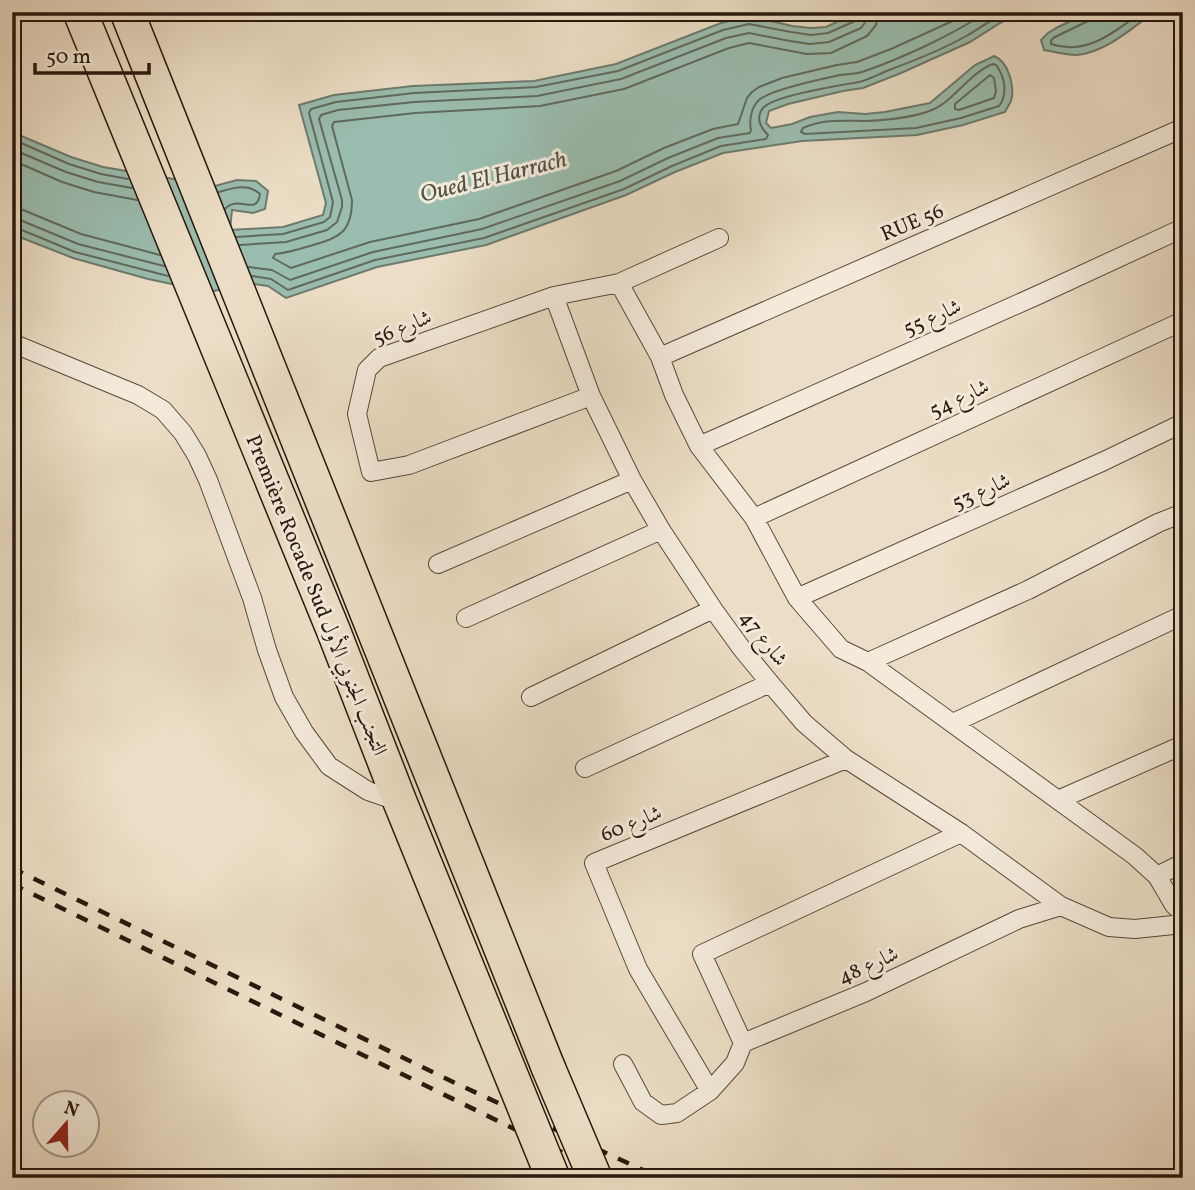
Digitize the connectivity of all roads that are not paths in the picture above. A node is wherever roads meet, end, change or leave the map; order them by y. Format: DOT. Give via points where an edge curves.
graph roads {
  1 [pos="80,12"];
  2 [pos="127,12"];
  3 [pos="1183,128"];
  4 [pos="1183,228"];
  5 [pos="719,238"];
  6 [pos="619,283"];
  7 [pos="554,296"];
  8 [pos="1183,321"];
  9 [pos="12,343"];
  10 [pos="660,357"];
  11 [pos="591,396"];
  12 [pos="1183,423"];
  13 [pos="699,446"];
  14 [pos="632,480"];
  15 [pos="1183,513"];
  16 [pos="754,518"];
  17 [pos="661,530"];
  18 [pos="438,564"];
  19 [pos="797,598"];
  20 [pos="713,609"];
  21 [pos="1183,615"];
  22 [pos="466,618"];
  23 [pos="868,662"];
  24 [pos="770,683"];
  25 [pos="531,697"];
  26 [pos="953,723"];
  27 [pos="1183,745"];
  28 [pos="846,759"];
  29 [pos="585,768"];
  30 [pos="1058,800"];
  31 [pos="400,802"];
  32 [pos="961,833"];
  33 [pos="1183,863"];
  34 [pos="1157,876"];
  35 [pos="1061,906"];
  36 [pos="1183,914"];
  37 [pos="1183,924"];
  38 [pos="743,1043"];
  39 [pos="623,1063"];
  40 [pos="710,1091"];
  41 [pos="553,1178"];
  42 [pos="595,1178"];
  1 -- 31 [label="highway, Première Rocade Sud التجنب الجنوبي الأول"];
  2 -- 42 [label="highway, Première Rocade Sud التجنب الجنوبي الأول, bridge"];
  3 -- 10 [label="street, RUE 56"];
  4 -- 13 [label="street, شارع 55"];
  5 -- 6 [label="street, شارع 56"];
  6 -- 7 [label="street, شارع 56"];
  6 -- 10 [label="street"];
  7 -- 11 [label="street, شارع 47"];
  7 -- 11 [label="street, شارع 56" via="379,358 367,370 357,414 371,472 409,465"];
  8 -- 16 [label="street, شارع 54"];
  9 -- 31 [label="street" via="138,395 163,410 183,433 208,480 236,550 267,650 304,732 329,766 368,791"];
  10 -- 13 [label="street"];
  11 -- 14 [label="street, شارع 47"];
  12 -- 19 [label="street, شارع 53"];
  13 -- 16 [label="street"];
  14 -- 17 [label="street, شارع 47"];
  14 -- 18 [label="street"];
  15 -- 23 [label="street"];
  16 -- 19 [label="street"];
  17 -- 20 [label="street, شارع 47"];
  17 -- 22 [label="street"];
  19 -- 23 [label="street" via="841,649"];
  20 -- 24 [label="street, شارع 47"];
  20 -- 25 [label="street"];
  21 -- 26 [label="street"];
  23 -- 26 [label="street"];
  24 -- 28 [label="street, شارع 47" via="804,723"];
  24 -- 29 [label="street"];
  26 -- 30 [label="street"];
  27 -- 30 [label="street"];
  28 -- 32 [label="street, شارع 47"];
  28 -- 40 [label="street, شارع 60" via="594,863 638,968"];
  30 -- 34 [label="street"];
  31 -- 41 [label="highway, Première Rocade Sud التجنب الجنوبي الأول, bridge"];
  32 -- 35 [label="street, شارع 47"];
  32 -- 38 [label="street" via="702,954"];
  33 -- 34 [label="street"];
  34 -- 36 [label="street"];
  35 -- 37 [label="street" via="1109,927"];
  35 -- 38 [label="street, شارع 48" via="1019,919 866,992"];
  38 -- 40 [label="street" via="735,1063"];
  39 -- 40 [label="street" via="643,1102 661,1115 677,1113"];
}
